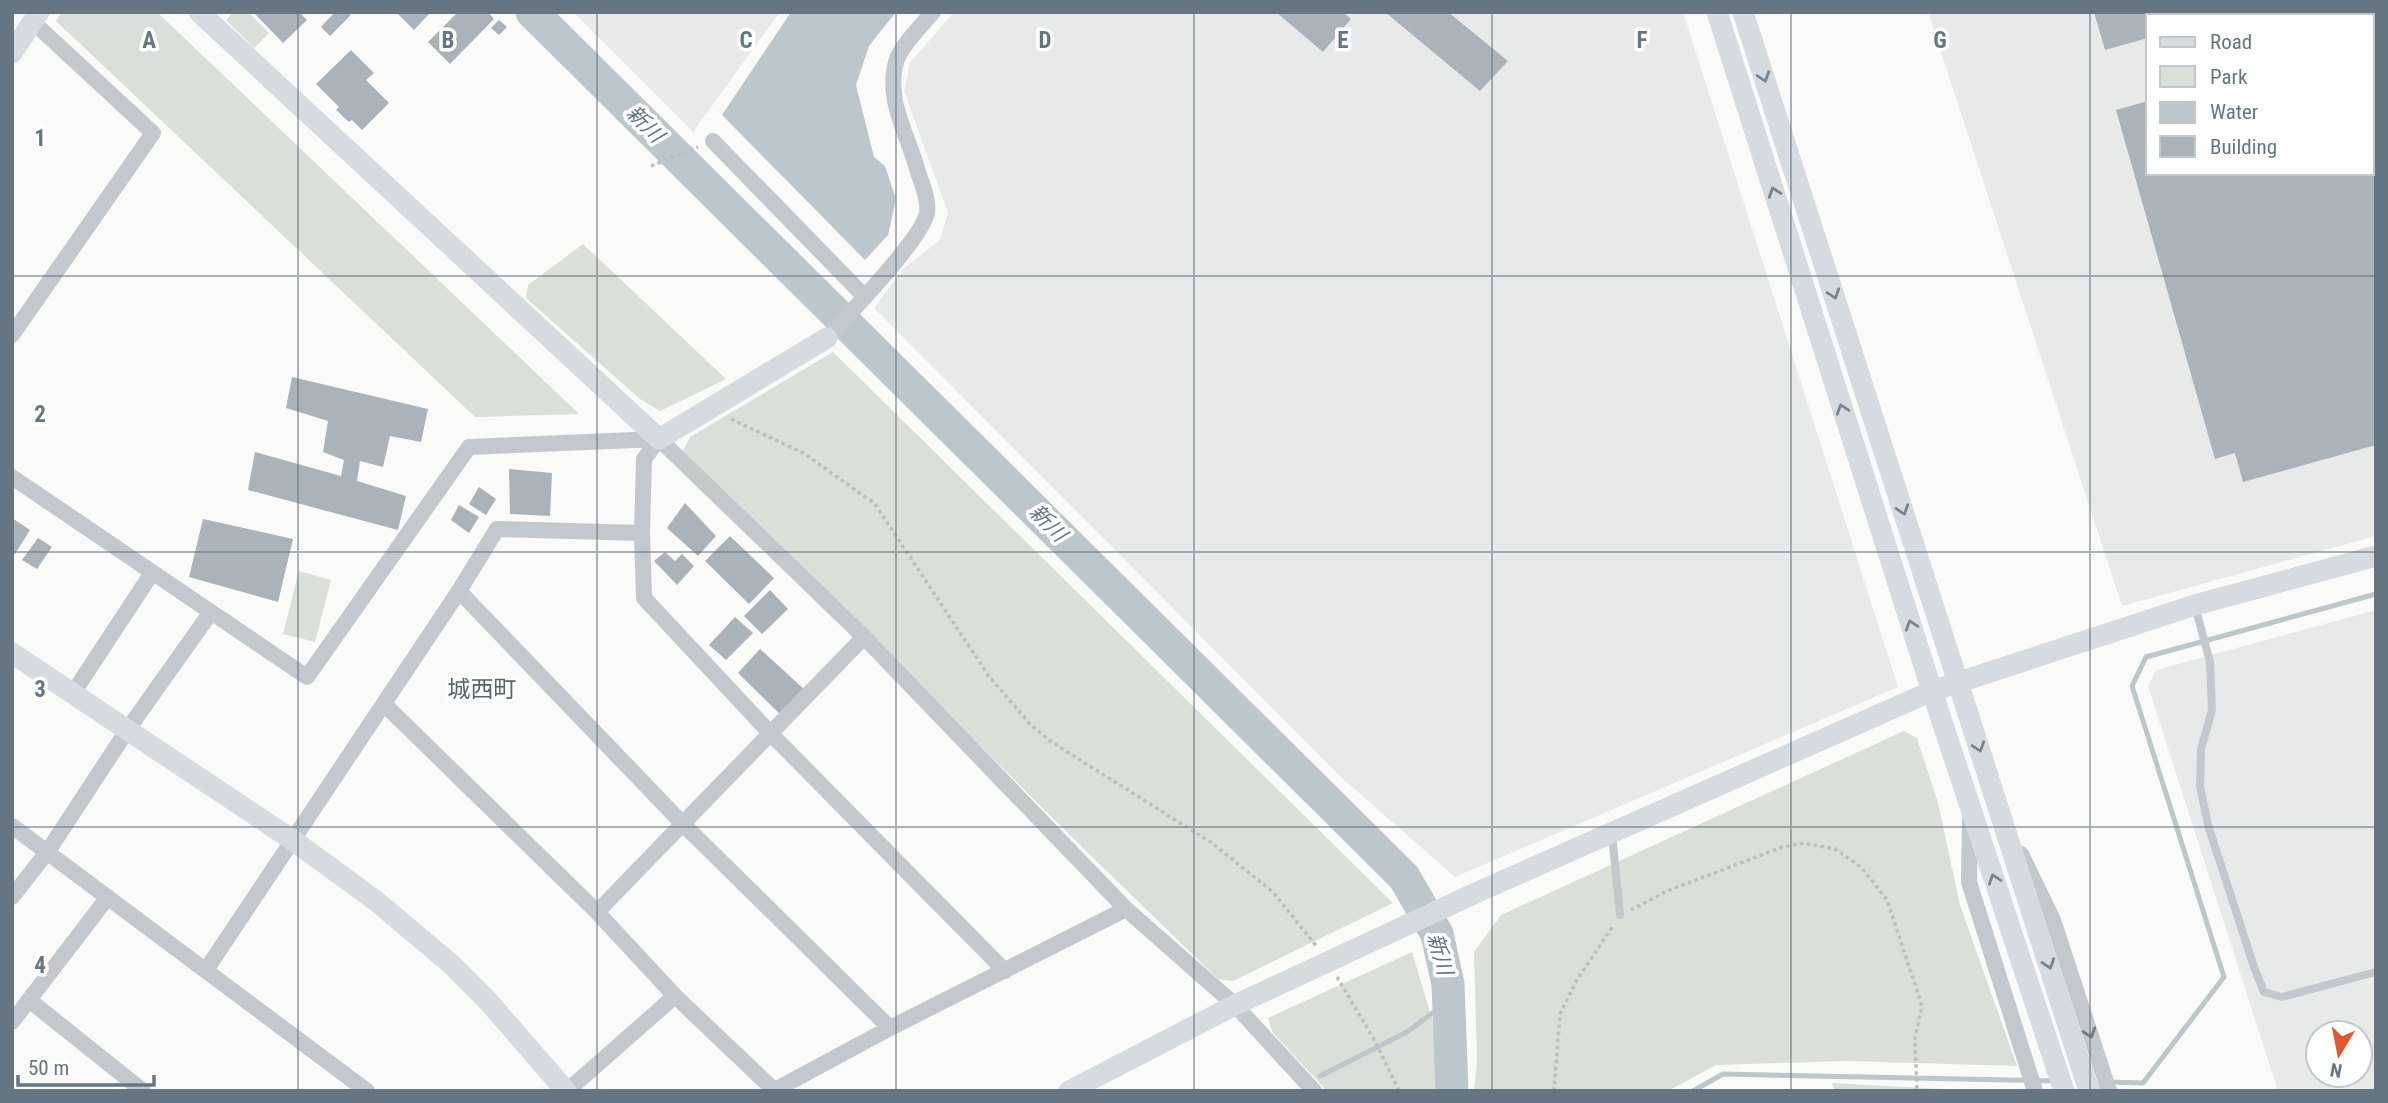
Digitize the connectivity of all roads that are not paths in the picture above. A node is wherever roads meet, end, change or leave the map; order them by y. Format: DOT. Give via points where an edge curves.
graph roads {
  1 [pos="199,12"];
  2 [pos="933,12"];
  3 [pos="1712,12"];
  4 [pos="1717,12"];
  5 [pos="1743,12"];
  6 [pos="36,17"];
  7 [pos="1724,34"];
  8 [pos="12,53"];
  9 [pos="713,141"];
  10 [pos="866,297"];
  11 [pos="12,335"];
  12 [pos="827,338"];
  13 [pos="659,439"];
  14 [pos="12,477"];
  15 [pos="642,533"];
  16 [pos="2376,556"];
  17 [pos="152,573"];
  18 [pos="460,591"];
  19 [pos="2195,606"];
  20 [pos="211,612"];
  21 [pos="864,638"];
  22 [pos="12,653"];
  23 [pos="1958,682"];
  24 [pos="1932,691"];
  25 [pos="73,693"];
  26 [pos="384,704"];
  27 [pos="128,729"];
  28 [pos="771,734"];
  29 [pos="1970,805"];
  30 [pos="683,824"];
  31 [pos="12,826"];
  32 [pos="1612,833"];
  33 [pos="294,841"];
  34 [pos="48,851"];
  35 [pos="12,897"];
  36 [pos="108,897"];
  37 [pos="1126,909"];
  38 [pos="597,912"];
  39 [pos="1620,915"];
  40 [pos="206,970"];
  41 [pos="1005,971"];
  42 [pos="2376,972"];
  43 [pos="676,996"];
  44 [pos="29,1000"];
  45 [pos="1236,1005"];
  46 [pos="12,1022"];
  47 [pos="890,1028"];
  48 [pos="2092,1068"];
  49 [pos="775,1090"];
  50 [pos="1313,1090"];
  51 [pos="143,1091"];
  52 [pos="367,1091"];
  53 [pos="567,1091"];
  54 [pos="1069,1091"];
  55 [pos="2035,1091"];
  56 [pos="2064,1091"];
  57 [pos="2089,1091"];
  58 [pos="2109,1091"];
  1 -- 13 [label="street"];
  2 -- 10 [label="street" via="897,57 892,88 927,214 916,235"];
  3 -- 7 [label="street"];
  4 -- 7 [label="street"];
  5 -- 23 [label="street, one-way"];
  6 -- 8 [label="street"];
  6 -- 11 [label="street" via="153,133"];
  24 -- 7 [label="street, one-way"];
  9 -- 10 [label="street"];
  10 -- 12 [label="street"];
  12 -- 13 [label="street"];
  13 -- 15 [label="street" via="644,459"];
  13 -- 20 [label="street" via="469,447 307,677"];
  13 -- 21 [label="street"];
  14 -- 17 [label="street"];
  15 -- 18 [label="street" via="496,529"];
  15 -- 28 [label="street" via="644,598"];
  16 -- 19 [label="street"];
  17 -- 20 [label="street"];
  17 -- 25 [label="street"];
  18 -- 26 [label="street"];
  18 -- 30 [label="street"];
  19 -- 23 [label="street"];
  19 -- 42 [label="lane" via="2210,663 2212,710 2202,748 2200,786 2208,825 2264,992 2282,997"];
  20 -- 27 [label="street"];
  21 -- 28 [label="street"];
  21 -- 37 [label="street"];
  22 -- 25 [label="street"];
  23 -- 24 [label="street"];
  23 -- 48 [label="street, one-way"];
  24 -- 29 [label="street"];
  24 -- 32 [label="street"];
  25 -- 27 [label="street"];
  26 -- 33 [label="street"];
  26 -- 38 [label="street"];
  27 -- 33 [label="street"];
  27 -- 34 [label="street"];
  28 -- 30 [label="street"];
  28 -- 41 [label="street"];
  29 -- 55 [label="street" via="1969,882"];
  56 -- 29 [label="street, one-way"];
  30 -- 38 [label="street"];
  30 -- 47 [label="street"];
  31 -- 34 [label="street"];
  32 -- 39 [label="lane"];
  32 -- 45 [label="street"];
  33 -- 40 [label="street"];
  33 -- 53 [label="street" via="451,964"];
  34 -- 35 [label="street"];
  34 -- 36 [label="street"];
  36 -- 40 [label="street"];
  36 -- 44 [label="street"];
  37 -- 41 [label="street"];
  37 -- 45 [label="street"];
  38 -- 43 [label="street"];
  40 -- 52 [label="street"];
  41 -- 47 [label="street"];
  43 -- 49 [label="street"];
  43 -- 53 [label="street"];
  44 -- 46 [label="street"];
  44 -- 51 [label="street"];
  45 -- 50 [label="street"];
  45 -- 54 [label="street"];
  47 -- 49 [label="street"];
  48 -- 57 [label="street"];
  48 -- 58 [label="street"];
}
